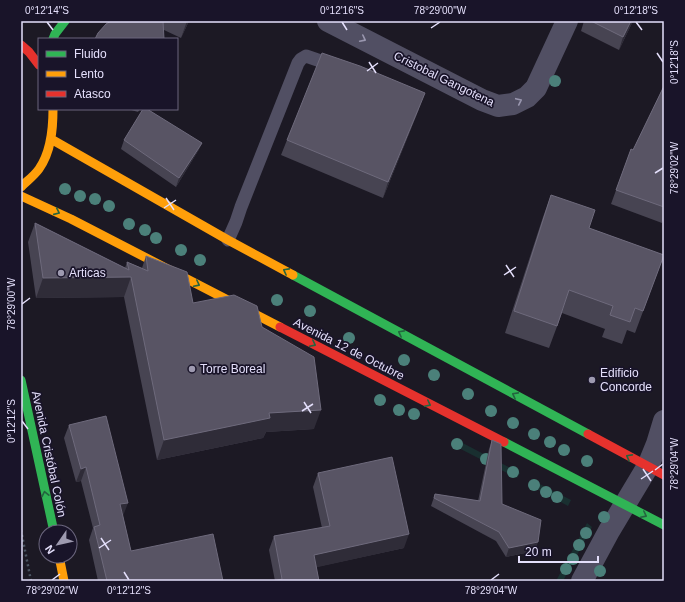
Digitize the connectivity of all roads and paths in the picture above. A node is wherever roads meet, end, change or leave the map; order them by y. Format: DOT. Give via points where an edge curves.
graph roads {
  1 [pos="65,21"];
  2 [pos="328,21"];
  3 [pos="567,21"];
  4 [pos="53,38"];
  5 [pos="21,45"];
  6 [pos="38,64"];
  7 [pos="349,71"];
  8 [pos="53,110"];
  9 [pos="51,139"];
  10 [pos="21,186"];
  11 [pos="21,196"];
  12 [pos="228,240"];
  13 [pos="21,380"];
  14 [pos="664,421"];
  15 [pos="656,470"];
  16 [pos="624,505"];
  17 [pos="52,524"];
  18 [pos="664,525"];
  19 [pos="21,530"];
  20 [pos="61,564"];
  21 [pos="32,581"];
  22 [pos="64,581"];
  23 [pos="582,581"];
  1 -- 4 [label="main road"];
  2 -- 3 [label="street, Cristobal Gangotena, one-way" via="498,106 513,104 527,97 536,88"];
  5 -- 6 [label="main road"];
  7 -- 12 [label="lane" via="306,56 298,62"];
  8 -- 9 [label="main road"];
  9 -- 10 [label="main road" via="45,158 33,176"];
  9 -- 12 [label="main road"];
  11 -- 16 [label="main road, Avenida 12 de Octubre, one-way" via="71,219"];
  15 -- 12 [label="main road, one-way"];
  17 -- 13 [label="main road, Avenida Cristóbal Colón, one-way"];
  14 -- 15 [label="street" via="657,444"];
  15 -- 16 [label="street"];
  16 -- 18 [label="main road, Avenida 12 de Octubre, one-way"];
  16 -- 23 [label="street"];
  19 -- 21 [label="path"];
  20 -- 22 [label="main road"];
}
